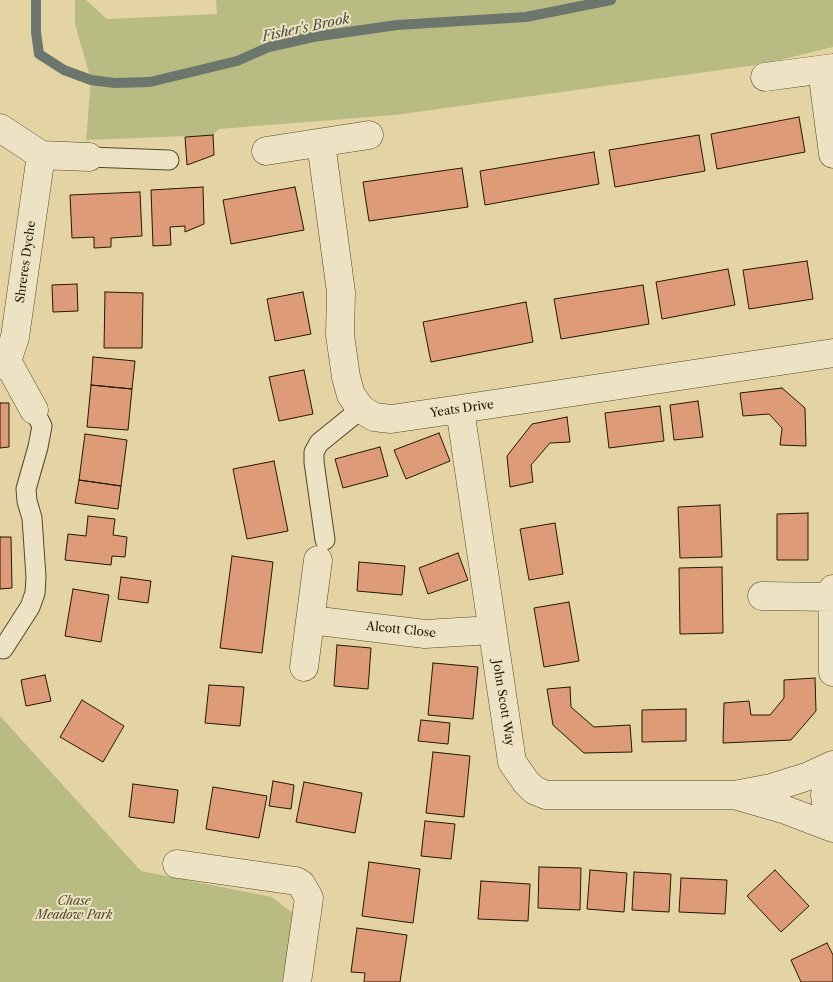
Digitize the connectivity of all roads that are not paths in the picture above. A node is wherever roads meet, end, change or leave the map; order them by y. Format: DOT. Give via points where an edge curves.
graph roads {
  1 [pos="828,69"];
  2 [pos="765,77"];
  3 [pos="0,128"];
  4 [pos="369,135"];
  5 [pos="322,143"];
  6 [pos="266,151"];
  7 [pos="833,154"];
  8 [pos="41,155"];
  9 [pos="89,157"];
  10 [pos="169,160"];
  11 [pos="833,353"];
  12 [pos="3,363"];
  13 [pos="361,409"];
  14 [pos="460,409"];
  15 [pos="34,410"];
  16 [pos="322,550"];
  17 [pos="833,589"];
  18 [pos="762,596"];
  19 [pos="833,597"];
  20 [pos="311,620"];
  21 [pos="492,630"];
  22 [pos="3,649"];
  23 [pos="304,667"];
  24 [pos="832,672"];
  25 [pos="833,765"];
  26 [pos="833,771"];
  27 [pos="734,794"];
  28 [pos="833,823"];
  29 [pos="833,828"];
  30 [pos="177,864"];
  31 [pos="297,982"];
  1 -- 2 [label="street"];
  1 -- 7 [label="street"];
  3 -- 8 [label="street"];
  4 -- 5 [label="street"];
  5 -- 6 [label="street"];
  5 -- 13 [label="street" via="341,292 340,335 346,377 351,395"];
  8 -- 9 [label="street"];
  8 -- 12 [label="street, Shreres Dyche" via="15,337"];
  9 -- 10 [label="lane"];
  11 -- 14 [label="street, Yeats Drive"];
  12 -- 15 [label="street"];
  13 -- 14 [label="street, Yeats Drive" via="374,418 391,419"];
  13 -- 16 [label="lane" via="319,443 314,452"];
  14 -- 21 [label="street, John Scott Way"];
  15 -- 22 [label="lane" via="42,426 26,490 32,518 35,593 30,607"];
  16 -- 20 [label="street"];
  17 -- 19 [label="street"];
  18 -- 19 [label="street"];
  19 -- 24 [label="street"];
  20 -- 21 [label="street, Alcott Close" via="425,634"];
  20 -- 23 [label="street"];
  21 -- 27 [label="street, John Scott Way" via="512,762 534,790 546,794"];
  25 -- 27 [label="street" via="772,788"];
  26 -- 28 [label="street" via="825,794 827,811"];
  27 -- 29 [label="street"];
  30 -- 31 [label="street" via="296,881 305,888 309,898"];
}
